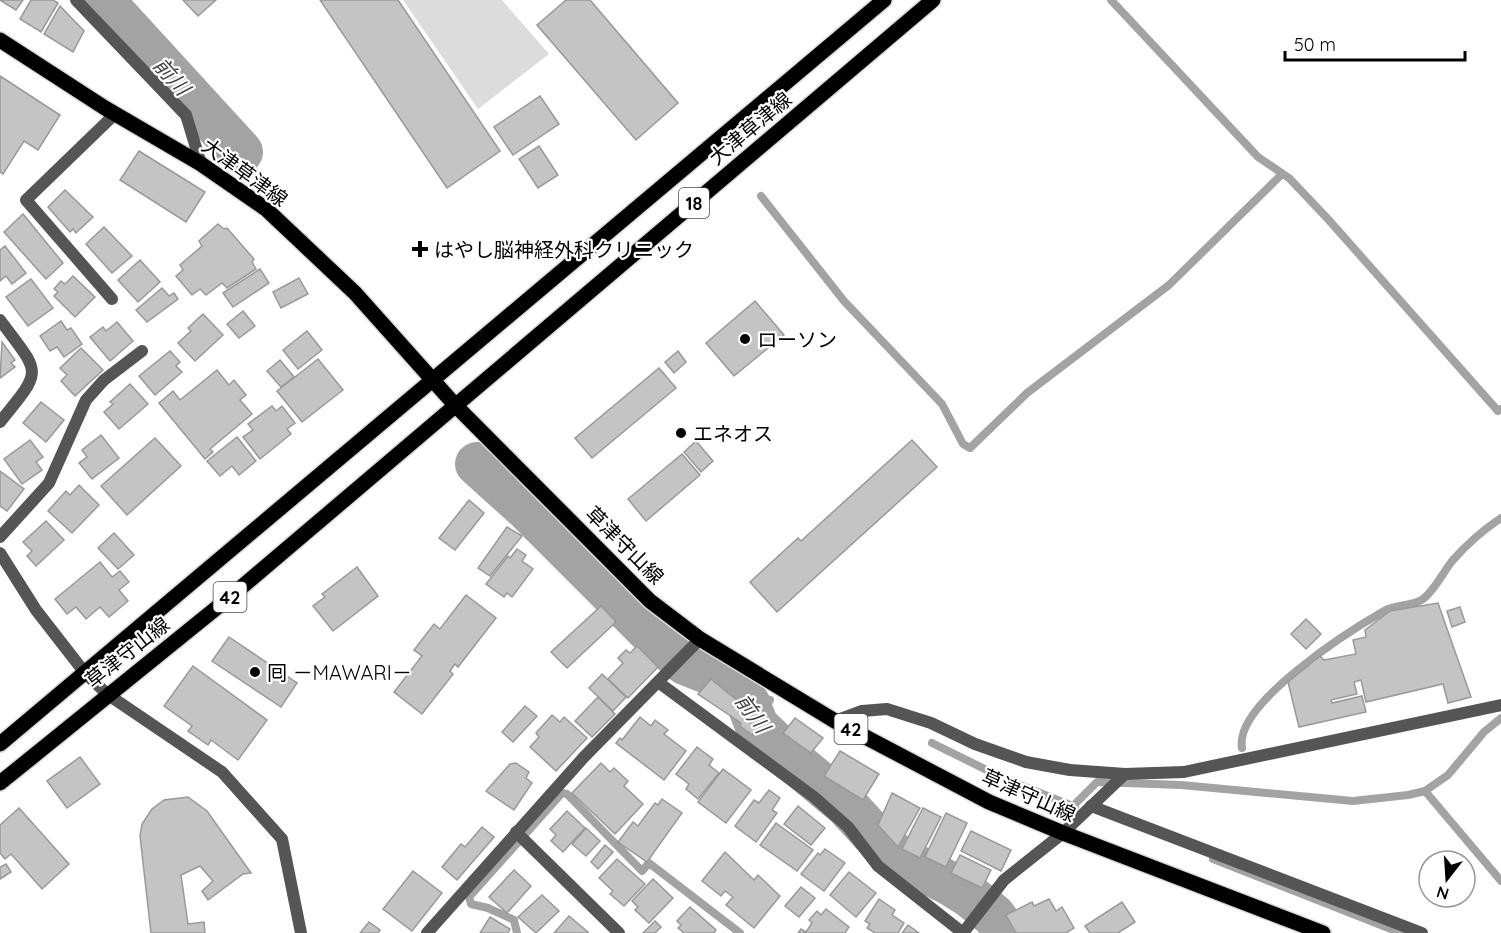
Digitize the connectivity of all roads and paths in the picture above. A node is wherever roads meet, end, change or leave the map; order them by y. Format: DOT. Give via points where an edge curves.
graph roads {
  1 [pos="76,0"];
  2 [pos="884,0"];
  3 [pos="933,0"];
  4 [pos="0,40"];
  5 [pos="115,114"];
  6 [pos="201,164"];
  7 [pos="112,299"];
  8 [pos="0,320"];
  9 [pos="142,351"];
  10 [pos="433,379"];
  11 [pos="455,405"];
  12 [pos="0,422"];
  13 [pos="0,537"];
  14 [pos="0,553"];
  15 [pos="700,639"];
  16 [pos="85,673"];
  17 [pos="658,682"];
  18 [pos="107,694"];
  19 [pos="1501,705"];
  20 [pos="835,721"];
  21 [pos="0,744"];
  22 [pos="1125,774"];
  23 [pos="0,783"];
  24 [pos="1092,806"];
  25 [pos="516,832"];
  26 [pos="1063,833"];
  27 [pos="300,933"];
  28 [pos="427,933"];
  29 [pos="619,933"];
  30 [pos="963,933"];
  31 [pos="1323,933"];
  32 [pos="1422,933"];
  1 -- 6 [label="street" via="186,115"];
  2 -- 10 [label="main road, 大津草津線 / 18"];
  3 -- 11 [label="main road, 大津草津線 / 18"];
  4 -- 5 [label="main road, 大津草津線"];
  5 -- 6 [label="main road, 大津草津線"];
  5 -- 7 [label="street" via="26,200"];
  6 -- 10 [label="main road, 大津草津線" via="266,209 305,244"];
  8 -- 12 [label="street" via="32,362 32,383"];
  9 -- 13 [label="street" via="104,380 86,400 49,483"];
  10 -- 11 [label="main road, 大津草津線"];
  10 -- 16 [label="main road, 草津守山線 / 42"];
  11 -- 15 [label="main road, 草津守山線 / 42" via="650,601"];
  11 -- 18 [label="main road, 草津守山線 / 42" via="230,597"];
  14 -- 16 [label="street" via="36,610"];
  15 -- 17 [label="street"];
  15 -- 20 [label="main road, 草津守山線 / 42"];
  16 -- 18 [label="street"];
  16 -- 21 [label="main road, 草津守山線 / 42"];
  17 -- 25 [label="street"];
  17 -- 30 [label="street" via="814,797 848,827 878,867"];
  18 -- 23 [label="main road, 草津守山線 / 42"];
  18 -- 27 [label="street" via="222,772 282,839"];
  19 -- 22 [label="street" via="1184,772"];
  20 -- 22 [label="street" via="862,711 887,709 1026,762"];
  20 -- 26 [label="main road, 草津守山線 / 42" via="989,802"];
  22 -- 24 [label="street"];
  24 -- 26 [label="street"];
  24 -- 32 [label="street"];
  25 -- 28 [label="street"];
  25 -- 29 [label="street"];
  26 -- 30 [label="street" via="1004,880"];
  26 -- 31 [label="main road, 草津守山線 / 42"];
}
